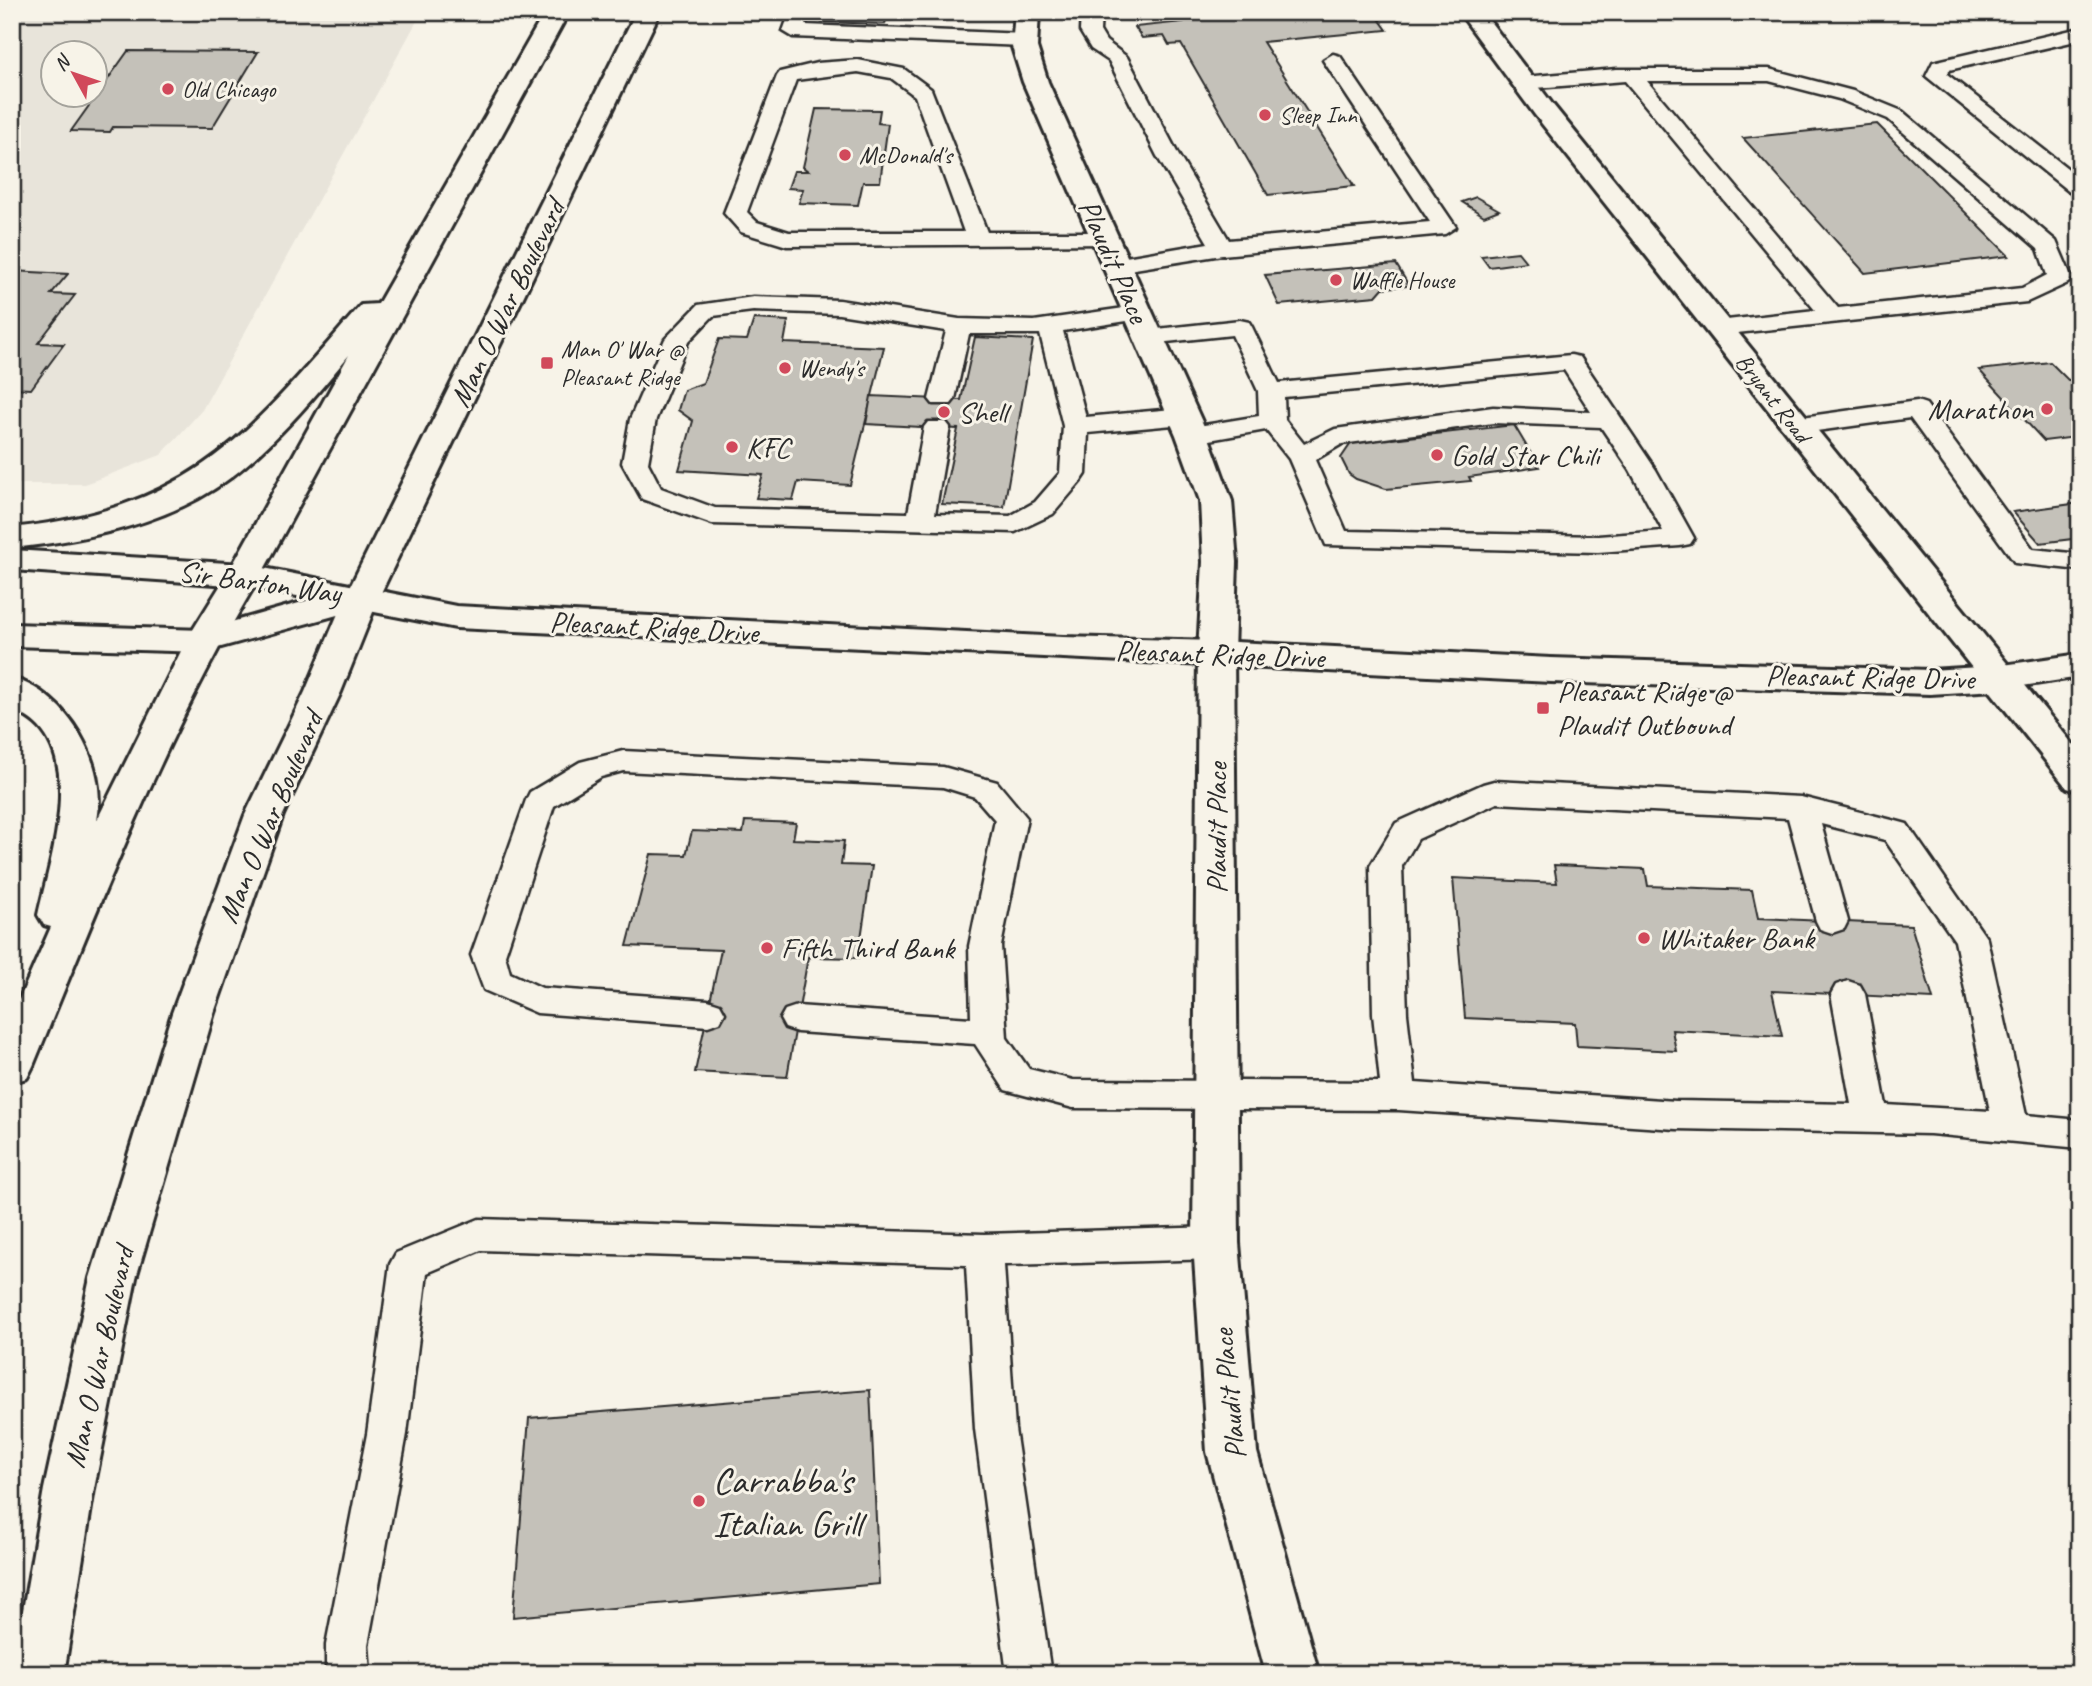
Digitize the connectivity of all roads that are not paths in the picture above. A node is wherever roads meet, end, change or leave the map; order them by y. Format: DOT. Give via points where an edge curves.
graph roads {
  1 [pos="557,12"];
  2 [pos="648,12"];
  3 [pos="800,12"];
  4 [pos="932,12"];
  5 [pos="1091,12"];
  6 [pos="1471,12"];
  7 [pos="1026,26"];
  8 [pos="2080,34"];
  9 [pos="922,36"];
  10 [pos="1333,60"];
  11 [pos="1631,75"];
  12 [pos="1523,83"];
  13 [pos="2080,189"];
  14 [pos="978,239"];
  15 [pos="1222,248"];
  16 [pos="1110,252"];
  17 [pos="418,257"];
  18 [pos="1832,316"];
  19 [pos="1143,325"];
  20 [pos="960,326"];
  21 [pos="1050,326"];
  22 [pos="1718,328"];
  23 [pos="1271,391"];
  24 [pos="942,399"];
  25 [pos="1609,420"];
  26 [pos="1272,421"];
  27 [pos="1076,426"];
  28 [pos="1188,426"];
  29 [pos="1795,426"];
  30 [pos="937,428"];
  31 [pos="1301,457"];
  32 [pos="920,522"];
  33 [pos="12,538"];
  34 [pos="12,560"];
  35 [pos="2080,562"];
  36 [pos="244,575"];
  37 [pos="362,597"];
  38 [pos="12,635"];
  39 [pos="203,641"];
  40 [pos="1216,652"];
  41 [pos="2080,665"];
  42 [pos="1996,678"];
  43 [pos="12,690"];
  44 [pos="2080,779"];
  45 [pos="1801,808"];
  46 [pos="1832,921"];
  47 [pos="1848,995"];
  48 [pos="40,1000"];
  49 [pos="708,1013"];
  50 [pos="797,1019"];
  51 [pos="989,1032"];
  52 [pos="12,1066"];
  53 [pos="1216,1096"];
  54 [pos="1399,1096"];
  55 [pos="1871,1119"];
  56 [pos="2011,1128"];
  57 [pos="2080,1133"];
  58 [pos="1216,1243"];
  59 [pos="985,1250"];
  60 [pos="37,1674"];
  61 [pos="348,1674"];
  62 [pos="1028,1674"];
  63 [pos="1293,1674"];
  1 -- 17 [label="main road"];
  2 -- 37 [label="main road, Man O War Boulevard"];
  3 -- 9 [label="lane" via="793,31"];
  4 -- 9 [label="lane"];
  5 -- 15 [label="lane" via="1090,32 1098,45 1117,57"];
  6 -- 12 [label="main road, Bryant Road"];
  7 -- 9 [label="lane"];
  7 -- 16 [label="main road, Plaudit Place" via="1027,55 1044,104"];
  8 -- 13 [label="lane" via="1940,66 1936,76"];
  10 -- 15 [label="lane" via="1445,227"];
  11 -- 12 [label="lane"];
  11 -- 18 [label="lane"];
  11 -- 18 [label="lane" via="1769,75 1846,95 1895,115 2048,246 2060,278 2027,295"];
  12 -- 22 [label="main road, Bryant Road"];
  14 -- 14 [label="lane" via="787,239 749,227 735,213 786,76 858,66 897,73 924,93"];
  14 -- 16 [label="lane"];
  15 -- 16 [label="lane"];
  16 -- 19 [label="main road, Plaudit Place"];
  17 -- 33 [label="main road" via="297,396 238,455 194,487 141,512 96,525"];
  17 -- 36 [label="main road"];
  18 -- 22 [label="lane"];
  19 -- 21 [label="lane"];
  19 -- 23 [label="lane" via="1240,327"];
  19 -- 28 [label="main road, Plaudit Place"];
  20 -- 21 [label="lane"];
  20 -- 24 [label="lane"];
  20 -- 32 [label="lane" via="839,307 753,304 706,310 677,339 643,419 635,463 651,493 712,516"];
  21 -- 27 [label="lane"];
  22 -- 29 [label="main road, Bryant Road"];
  23 -- 25 [label="lane" via="1571,362"];
  23 -- 26 [label="lane"];
  25 -- 31 [label="lane" via="1493,415 1335,437"];
  25 -- 31 [label="lane" via="1680,538 1598,544 1336,539"];
  26 -- 28 [label="lane"];
  26 -- 31 [label="lane"];
  27 -- 28 [label="lane"];
  27 -- 32 [label="lane" via="1073,474 1044,508 1015,524"];
  28 -- 40 [label="main road, Plaudit Place" via="1216,501 1220,562"];
  29 -- 35 [label="lane" via="1917,410 2025,557"];
  29 -- 42 [label="main road, Bryant Road"];
  30 -- 32 [label="lane"];
  34 -- 36 [label="main road, Sir Barton Way"];
  36 -- 37 [label="main road, Sir Barton Way"];
  36 -- 39 [label="main road"];
  37 -- 39 [label="main road, Sir Barton Way"];
  37 -- 40 [label="main road, Pleasant Ridge Drive" via="456,617"];
  37 -- 60 [label="main road, Man O War Boulevard" via="264,815 181,1053 113,1278"];
  38 -- 39 [label="main road, Sir Barton Way"];
  39 -- 48 [label="main road" via="130,787"];
  40 -- 42 [label="main road, Pleasant Ridge Drive" via="1551,670 1930,682"];
  40 -- 53 [label="main road, Plaudit Place"];
  41 -- 42 [label="main road, Pleasant Ridge Drive"];
  42 -- 44 [label="main road, Bryant Road"];
  43 -- 48 [label="main road" via="54,720 73,757 80,810"];
  45 -- 46 [label="lane"];
  45 -- 54 [label="lane" via="1494,792 1407,831 1386,866 1390,1014"];
  45 -- 56 [label="lane" via="1896,832 1971,939"];
  47 -- 55 [label="lane"];
  48 -- 52 [label="main road"];
  49 -- 51 [label="lane" via="537,1000 496,981 488,955 541,800 591,769 623,761 943,777 986,789 1011,818 985,946"];
  50 -- 51 [label="lane"];
  51 -- 53 [label="lane" via="990,1041 1017,1080 1073,1094"];
  53 -- 54 [label="lane"];
  53 -- 58 [label="main road, Plaudit Place"];
  54 -- 55 [label="lane" via="1676,1115"];
  55 -- 56 [label="lane"];
  56 -- 57 [label="lane"];
  58 -- 59 [label="lane"];
  58 -- 63 [label="main road, Plaudit Place" via="1232,1452"];
  59 -- 61 [label="lane" via="479,1234 409,1264 387,1434 347,1645"];
  59 -- 62 [label="lane" via="995,1429"];
}
